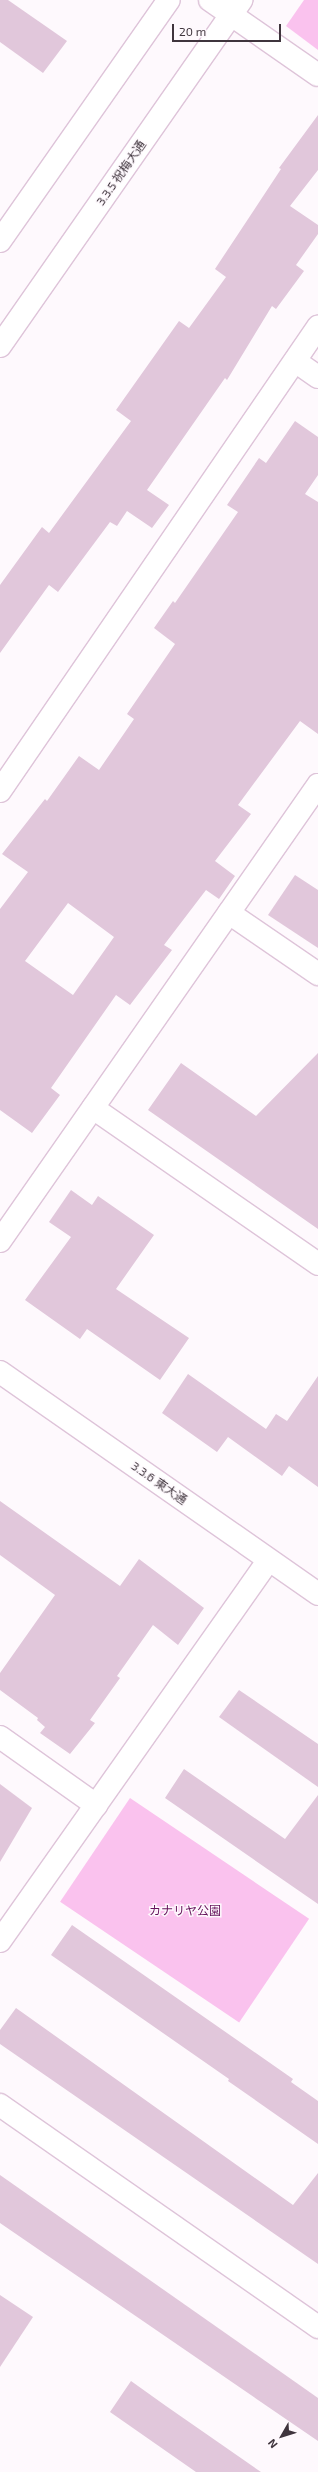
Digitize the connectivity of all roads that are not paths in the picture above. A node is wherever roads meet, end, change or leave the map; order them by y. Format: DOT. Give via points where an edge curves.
graph roads {
  1 [pos="169,0"];
  2 [pos="210,0"];
  3 [pos="236,7"];
  4 [pos="318,75"];
  5 [pos="0,241"];
  6 [pos="318,327"];
  7 [pos="0,346"];
  8 [pos="295,361"];
  9 [pos="318,377"];
  10 [pos="318,785"];
  11 [pos="0,790"];
  12 [pos="229,913"];
  13 [pos="318,974"];
  14 [pos="93,1108"];
  15 [pos="0,1241"];
  16 [pos="318,1264"];
  17 [pos="0,1372"];
  18 [pos="269,1560"];
  19 [pos="318,1594"];
  20 [pos="0,1737"];
  21 [pos="96,1805"];
  22 [pos="0,1941"];
  23 [pos="0,2104"];
  24 [pos="318,2327"];
  1 -- 5 [label="street"];
  2 -- 3 [label="street"];
  3 -- 4 [label="street"];
  3 -- 7 [label="street, 3.3.5 祝梅大通"];
  6 -- 8 [label="street"];
  8 -- 9 [label="street"];
  8 -- 11 [label="street"];
  10 -- 12 [label="street"];
  12 -- 13 [label="street"];
  12 -- 14 [label="street"];
  14 -- 15 [label="street"];
  14 -- 16 [label="street"];
  17 -- 18 [label="street, 3.3.6 東大通"];
  18 -- 19 [label="street, 3.3.6 東大通"];
  18 -- 21 [label="street"];
  20 -- 21 [label="street"];
  21 -- 22 [label="street"];
  23 -- 24 [label="street"];
}
